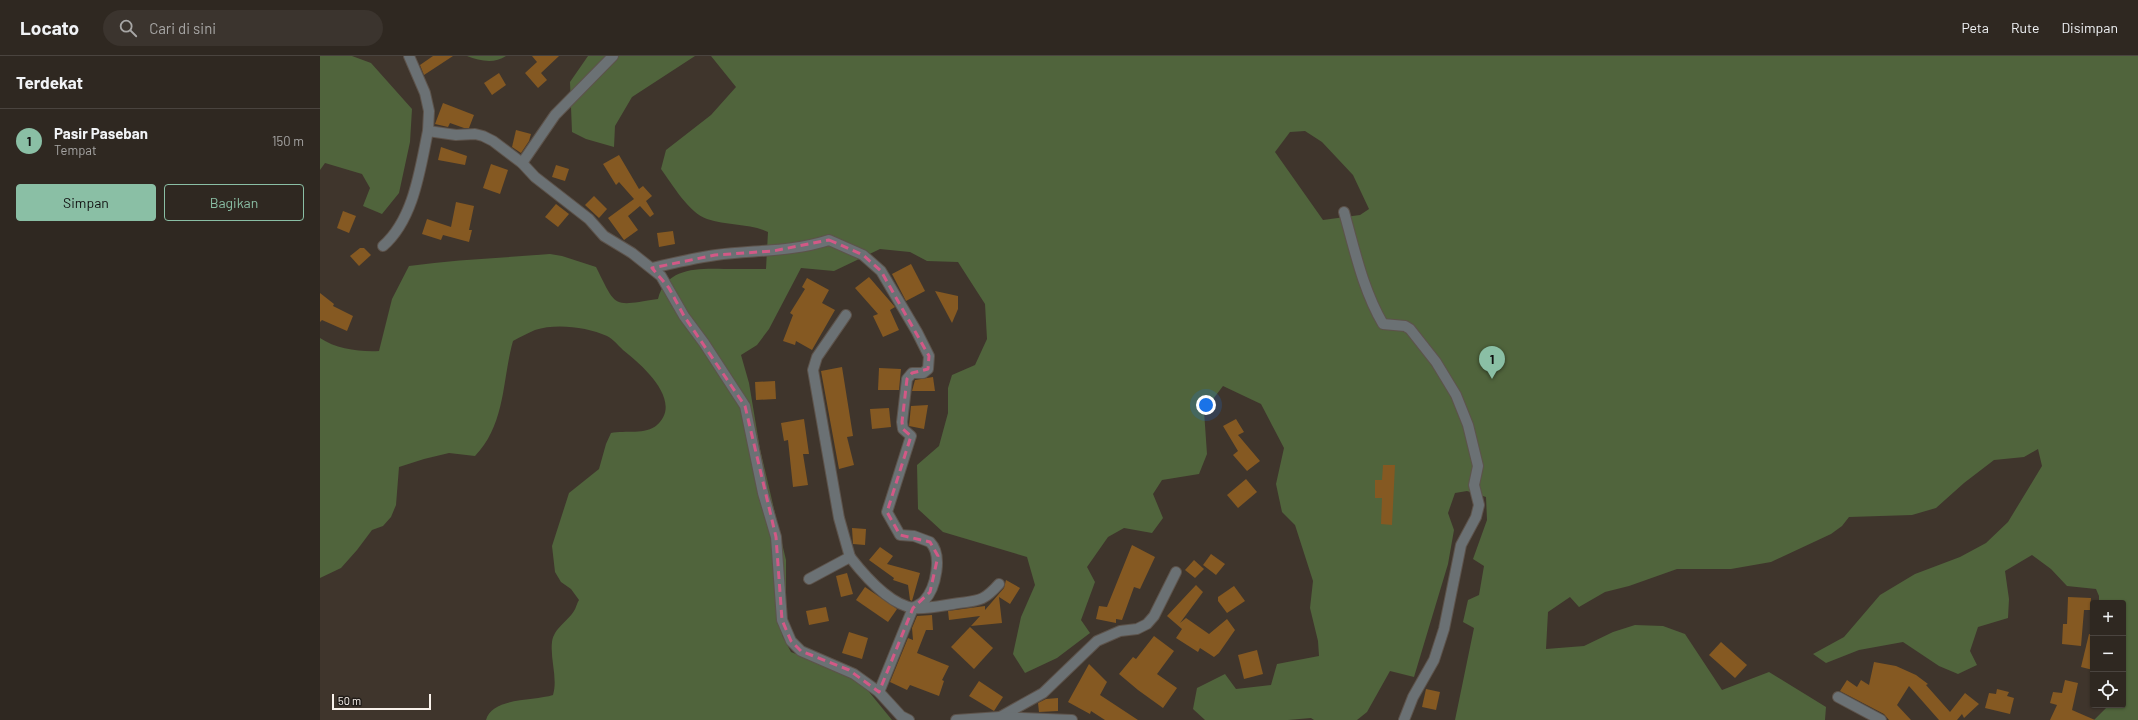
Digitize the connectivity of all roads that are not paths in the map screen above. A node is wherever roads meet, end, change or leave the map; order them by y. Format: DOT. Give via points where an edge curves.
graph roads {
  1 [pos="408,56"];
  2 [pos="613,56"];
  3 [pos="428,131"];
  4 [pos="522,163"];
  5 [pos="1344,212"];
  6 [pos="383,246"];
  7 [pos="652,268"];
  8 [pos="846,315"];
  9 [pos="850,557"];
  10 [pos="1176,572"];
  11 [pos="809,579"];
  12 [pos="999,584"];
  13 [pos="913,608"];
  14 [pos="879,692"];
  15 [pos="1838,697"];
  16 [pos="1000,717"];
  17 [pos="909,720"];
  18 [pos="956,720"];
  19 [pos="1072,720"];
  20 [pos="1404,720"];
  21 [pos="1881,720"];
  1 -- 3 [label="street" via="425,93 429,111"];
  2 -- 4 [label="street" via="555,116"];
  3 -- 4 [label="street" via="483,136"];
  3 -- 6 [label="street" via="410,202 398,228"];
  4 -- 7 [label="street" via="535,177 589,219 604,236"];
  5 -- 20 [label="street" via="1363,280 1379,318 1383,324 1405,326 1410,329 1444,373 1456,394 1468,425 1478,466 1474,484 1479,505 1476,517 1461,545 1444,629 1434,660 1413,697"];
  7 -- 13 [label="street" via="715,255 773,251 829,240 863,255 880,271 929,356 928,369 923,373 912,373 907,378 902,422 903,429 911,436 887,512 900,535 930,542 938,556 930,592"];
  7 -- 14 [label="street" via="669,288 684,316 745,406 763,493 776,537 782,620 791,641 802,651 849,670"];
  8 -- 9 [label="street" via="817,357 813,370 839,518"];
  9 -- 11 [label="street"];
  9 -- 13 [label="street" via="868,578 887,594 905,606"];
  10 -- 16 [label="street" via="1154,616 1147,624 1137,629 1120,631 1097,641 1043,693"];
  12 -- 13 [label="street" via="984,599"];
  13 -- 14 [label="street"];
  14 -- 17 [label="street" via="901,716"];
  15 -- 21 [label="street"];
  16 -- 18 [label="street"];
  16 -- 19 [label="street"];
}
